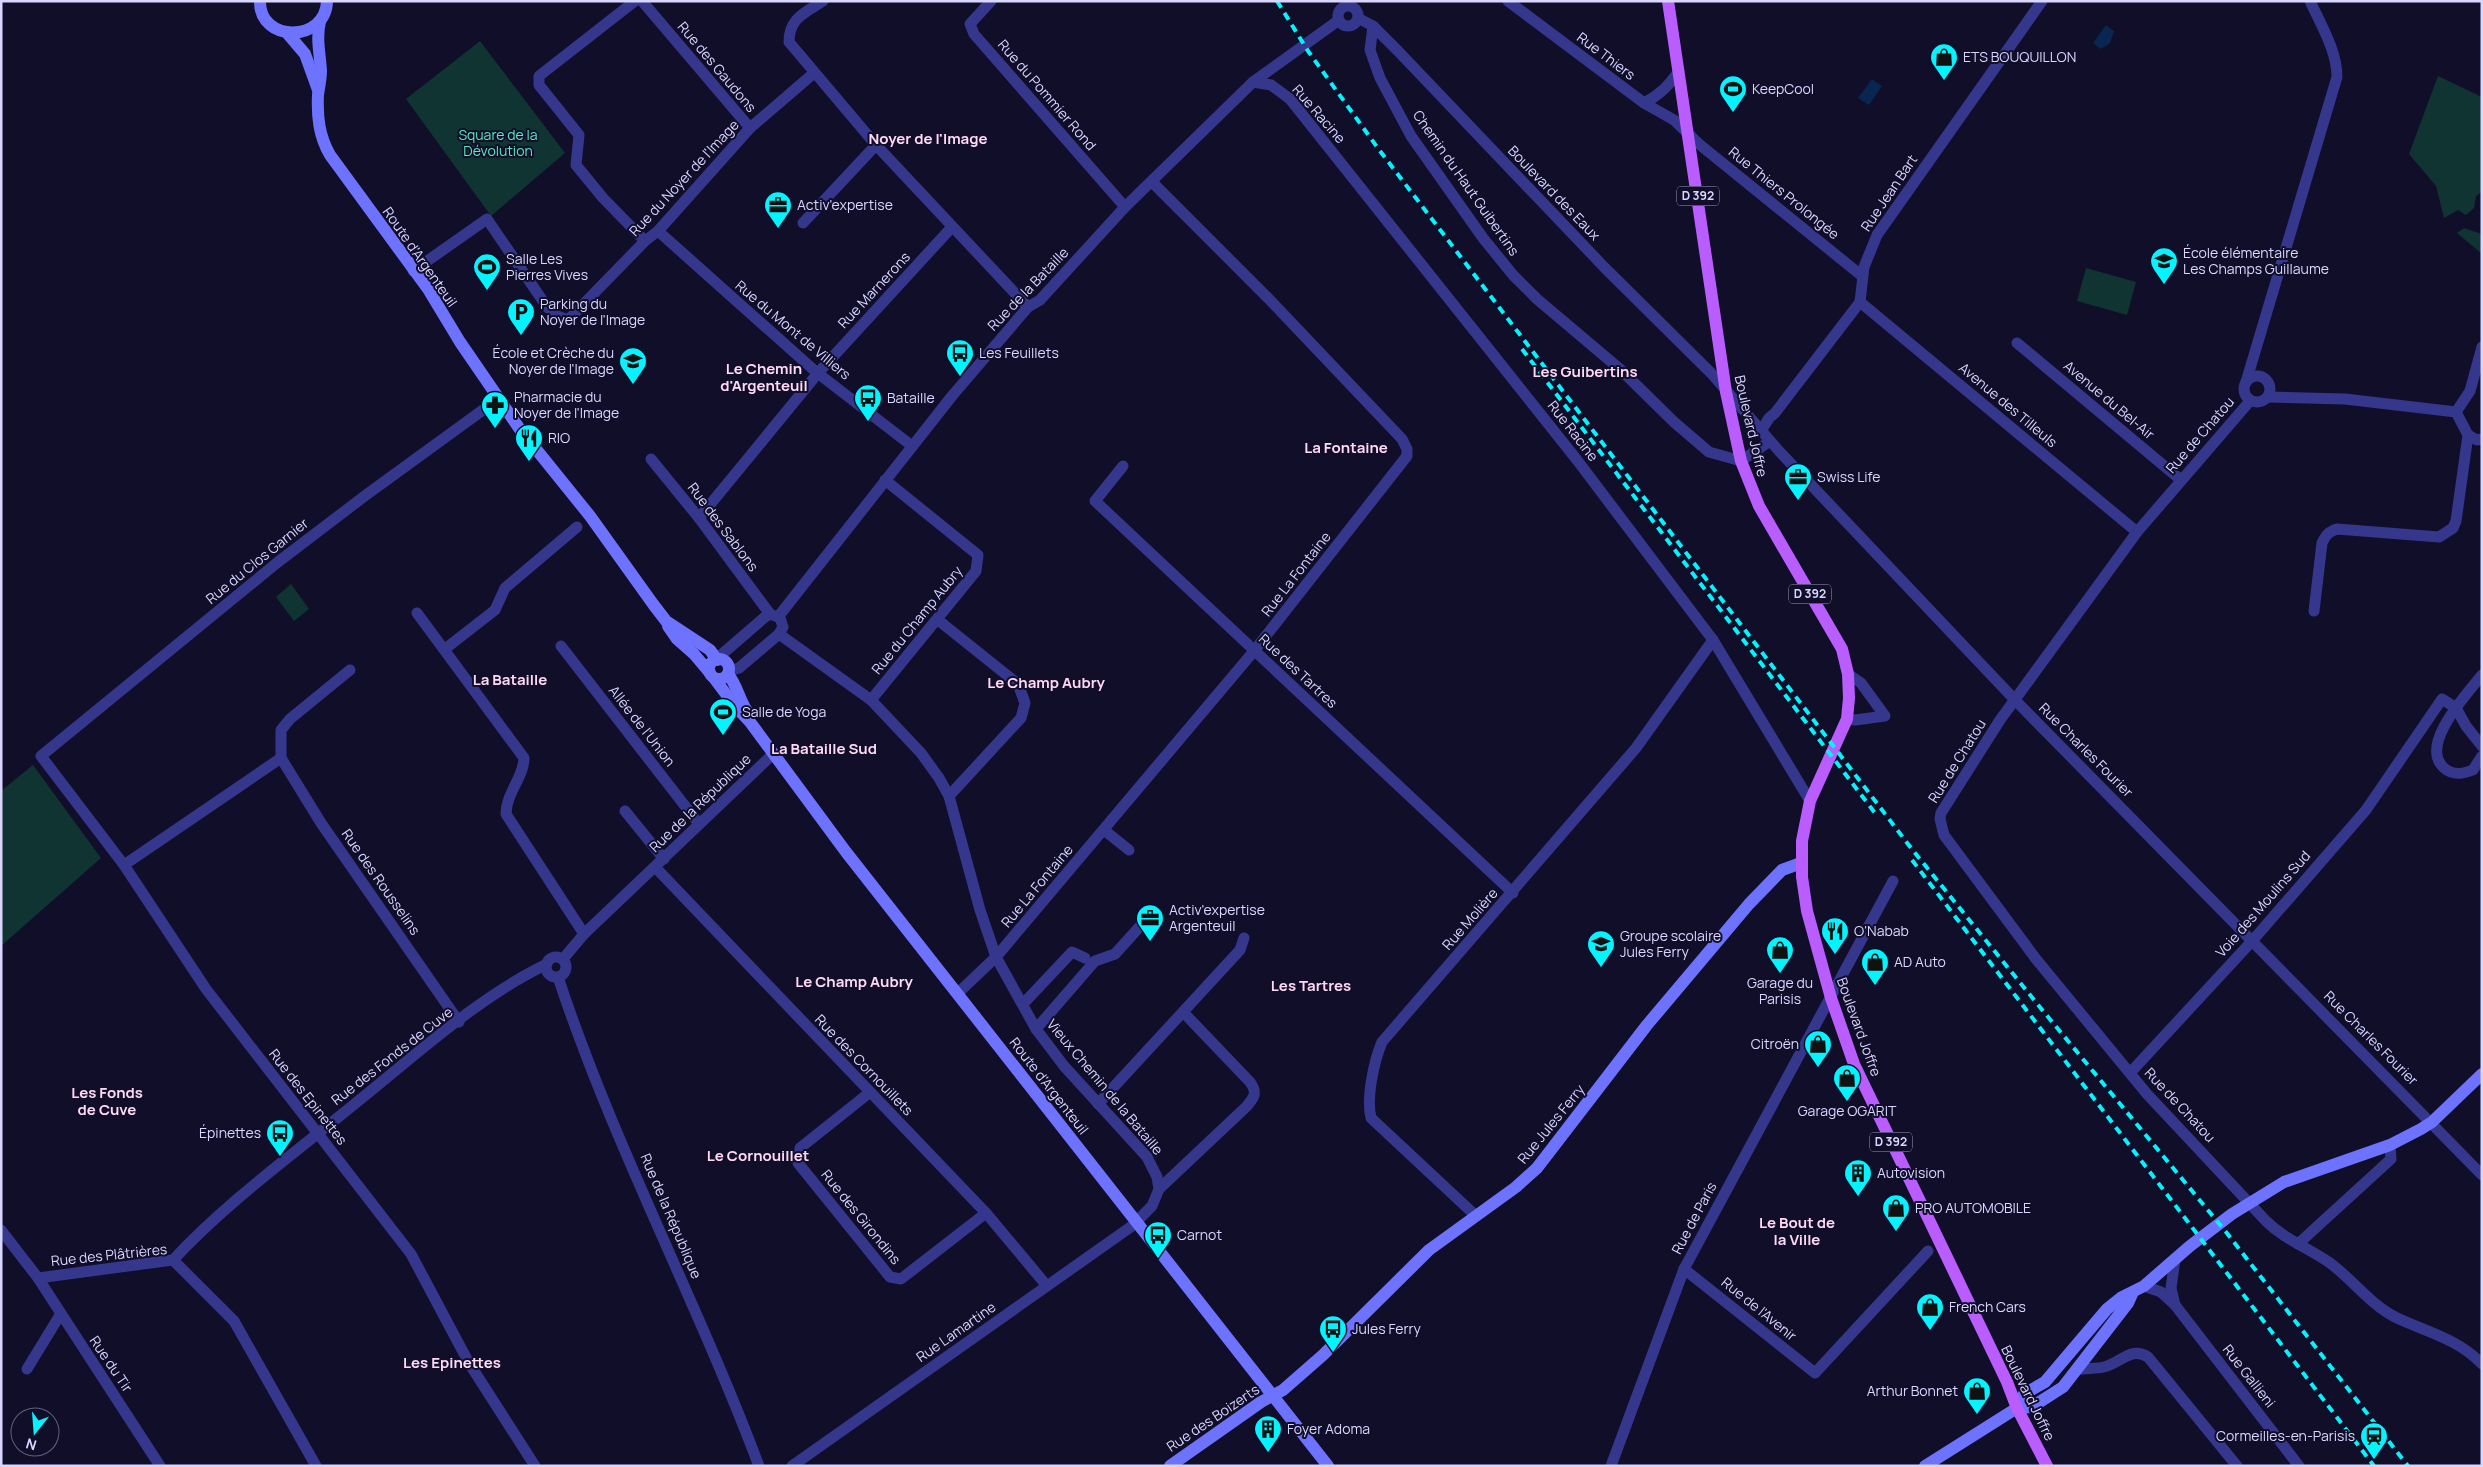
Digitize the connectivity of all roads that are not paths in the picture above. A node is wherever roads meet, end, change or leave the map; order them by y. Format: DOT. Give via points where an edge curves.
graph roads {
  1 [pos="327,1"];
  2 [pos="635,1"];
  3 [pos="642,1"];
  4 [pos="823,1"];
  5 [pos="990,1"];
  6 [pos="1508,1"];
  7 [pos="1668,1"];
  8 [pos="2042,1"];
  9 [pos="2310,1"];
  10 [pos="258,3"];
  11 [pos="1349,4"];
  12 [pos="1358,18"];
  13 [pos="1339,20"];
  14 [pos="320,21"];
  15 [pos="1372,26"];
  16 [pos="288,34"];
  17 [pos="1679,71"];
  18 [pos="814,73"];
  19 [pos="1252,82"];
  20 [pos="318,92"];
  21 [pos="1644,103"];
  22 [pos="750,128"];
  23 [pos="1688,132"];
  24 [pos="876,145"];
  25 [pos="1152,182"];
  26 [pos="1125,207"];
  27 [pos="803,223"];
  28 [pos="952,227"];
  29 [pos="658,232"];
  30 [pos="646,241"];
  31 [pos="413,271"];
  32 [pos="1862,276"];
  33 [pos="1860,302"];
  34 [pos="1028,307"];
  35 [pos="2018,343"];
  36 [pos="2482,347"];
  37 [pos="818,373"];
  38 [pos="2246,382"];
  39 [pos="1726,392"];
  40 [pos="2268,397"];
  41 [pos="498,400"];
  42 [pos="2250,401"];
  43 [pos="2456,412"];
  44 [pos="1761,431"];
  45 [pos="2468,435"];
  46 [pos="2482,440"];
  47 [pos="1770,441"];
  48 [pos="912,446"];
  49 [pos="651,459"];
  50 [pos="1741,461"];
  51 [pos="1123,466"];
  52 [pos="885,480"];
  53 [pos="2181,480"];
  54 [pos="699,518"];
  55 [pos="577,527"];
  56 [pos="2137,532"];
  57 [pos="2314,611"];
  58 [pos="417,613"];
  59 [pos="774,616"];
  60 [pos="938,620"];
  61 [pos="666,621"];
  62 [pos="779,634"];
  63 [pos="1713,640"];
  64 [pos="561,646"];
  65 [pos="445,649"];
  66 [pos="1254,651"];
  67 [pos="724,666"];
  68 [pos="350,670"];
  69 [pos="1848,674"];
  70 [pos="712,675"];
  71 [pos="2482,675"];
  72 [pos="871,700"];
  73 [pos="2015,700"];
  74 [pos="2456,708"];
  75 [pos="1847,719"];
  76 [pos="750,722"];
  77 [pos="2482,746"];
  78 [pos="773,754"];
  79 [pos="41,756"];
  80 [pos="2482,756"];
  81 [pos="281,758"];
  82 [pos="949,796"];
  83 [pos="1810,801"];
  84 [pos="625,811"];
  85 [pos="700,824"];
  86 [pos="1104,830"];
  87 [pos="1129,850"];
  88 [pos="1801,862"];
  89 [pos="659,863"];
  90 [pos="124,865"];
  91 [pos="1893,881"];
  92 [pos="1513,893"];
  93 [pos="1152,913"];
  94 [pos="584,934"];
  95 [pos="1244,938"];
  96 [pos="2253,940"];
  97 [pos="996,958"];
  98 [pos="1085,958"];
  99 [pos="563,959"];
  100 [pos="546,964"];
  101 [pos="558,977"];
  102 [pos="958,993"];
  103 [pos="1831,998"];
  104 [pos="1023,1004"];
  105 [pos="1184,1014"];
  106 [pos="459,1022"];
  107 [pos="1036,1029"];
  108 [pos="2130,1073"];
  109 [pos="2482,1074"];
  110 [pos="869,1093"];
  111 [pos="1098,1104"];
  112 [pos="2432,1122"];
  113 [pos="317,1135"];
  114 [pos="2390,1145"];
  115 [pos="2482,1174"];
  116 [pos="1159,1189"];
  117 [pos="2249,1202"];
  118 [pos="986,1213"];
  119 [pos="1476,1216"];
  120 [pos="1136,1222"];
  121 [pos="1,1230"];
  122 [pos="2298,1244"];
  123 [pos="1928,1251"];
  124 [pos="2175,1259"];
  125 [pos="173,1260"];
  126 [pos="1684,1269"];
  127 [pos="38,1278"];
  128 [pos="1048,1286"];
  129 [pos="2139,1289"];
  130 [pos="2175,1305"];
  131 [pos="60,1315"];
  132 [pos="2482,1364"];
  133 [pos="27,1369"];
  134 [pos="2076,1370"];
  135 [pos="1273,1396"];
  136 [pos="2017,1408"];
  137 [pos="1322,1464"];
  138 [pos="160,1466"];
  139 [pos="316,1466"];
  140 [pos="535,1466"];
  141 [pos="760,1466"];
  142 [pos="792,1466"];
  143 [pos="1170,1466"];
  144 [pos="1611,1466"];
  145 [pos="1925,1466"];
  146 [pos="2047,1466"];
  147 [pos="2237,1466"];
  148 [pos="2299,1466"];
  1 -- 14 [label="main road, Route d'Argenteuil"];
  2 -- 30 [label="street" via="539,76 539,85 579,135 576,165"];
  3 -- 22 [label="street, Rue des Gaudons"];
  4 -- 18 [label="street" via="796,19 789,30 789,42"];
  5 -- 26 [label="street, Rue du Pommier Rond" via="970,24 974,34"];
  6 -- 21 [label="street, Rue Thiers"];
  7 -- 17 [label="main road, Boulevard Joffre / D 392"];
  8 -- 32 [label="street, Rue Jean Bart" via="1877,235"];
  9 -- 38 [label="street" via="2332,51 2338,77"];
  10 -- 16 [label="main road, Route d'Argenteuil" via="270,25"];
  11 -- 12 [label="street" via="1355,8"];
  11 -- 13 [label="street" via="1340,10"];
  12 -- 13 [label="street" via="1349,26"];
  12 -- 15 [label="street, Boulevard des Eaux"];
  13 -- 19 [label="street, Rue de la Bataille"];
  14 -- 16 [label="main road" via="306,32"];
  14 -- 20 [label="main road, Route d'Argenteuil" via="317,38 321,74"];
  15 -- 39 [label="street, Boulevard des Eaux"];
  15 -- 50 [label="street, Chemin du Haut Guibertins" via="1370,50 1380,78 1411,136 1513,275 1709,452"];
  16 -- 20 [label="main road, Route d'Argenteuil" via="305,54"];
  17 -- 21 [label="street" via="1655,98"];
  17 -- 23 [label="main road, Boulevard Joffre / D 392"];
  18 -- 22 [label="street, Rue du Noyer de l'Image"];
  18 -- 24 [label="street"];
  19 -- 25 [label="street, Rue de la Bataille"];
  19 -- 63 [label="street, Rue Racine" via="1271,85 1290,99 1577,460"];
  20 -- 31 [label="main road, Route d'Argenteuil" via="323,142"];
  21 -- 23 [label="street, Rue Thiers"];
  22 -- 29 [label="street, Rue du Noyer de l'Image"];
  23 -- 32 [label="street, Rue Thiers Prolongée"];
  23 -- 39 [label="main road, Boulevard Joffre / D 392"];
  24 -- 27 [label="street"];
  24 -- 28 [label="street"];
  25 -- 26 [label="street, Rue de la Bataille"];
  25 -- 66 [label="street, Rue La Fontaine" via="1269,299 1402,439 1407,449 1403,464"];
  26 -- 34 [label="street, Rue de la Bataille" via="1040,300"];
  28 -- 34 [label="street"];
  28 -- 37 [label="street, Rue Marnerons"];
  29 -- 30 [label="street, Rue du Noyer de l'Image"];
  29 -- 37 [label="street, Rue du Mont de Villiers"];
  30 -- 31 [label="street, Rue du Noyer de l'Image" via="568,320 552,312 487,219"];
  31 -- 41 [label="main road, Route d'Argenteuil" via="428,289"];
  32 -- 33 [label="street, Rue Jean Bart"];
  33 -- 44 [label="street"];
  33 -- 56 [label="street, Avenue des Tilleuls"];
  34 -- 48 [label="street, Rue de la Bataille"];
  35 -- 53 [label="street, Avenue du Bel-Air"];
  36 -- 43 [label="street" via="2470,391"];
  37 -- 48 [label="street, Rue du Mont de Villiers"];
  37 -- 54 [label="street, Rue Marnerons"];
  38 -- 40 [label="street" via="2256,376 2264,378 2270,388"];
  38 -- 42 [label="street, Rue de Chatou" via="2244,390"];
  39 -- 44 [label="street, Rue Charles Fourier"];
  39 -- 50 [label="main road, Boulevard Joffre / D 392"];
  40 -- 42 [label="street, Rue de Chatou" via="2262,402"];
  40 -- 43 [label="street, Rue de Chatou" via="2344,399"];
  41 -- 61 [label="main road, Route d'Argenteuil" via="590,516"];
  41 -- 79 [label="street, Rue du Clos Garnier" via="278,562"];
  42 -- 53 [label="street, Rue de Chatou"];
  43 -- 45 [label="street"];
  44 -- 47 [label="street, Rue Charles Fourier"];
  45 -- 46 [label="street"];
  45 -- 57 [label="street" via="2453,528 2439,537 2331,531 2322,543"];
  47 -- 50 [label="street"];
  47 -- 73 [label="street, Rue Charles Fourier"];
  48 -- 52 [label="street, Rue de la Bataille"];
  49 -- 54 [label="street, Rue des Sablons"];
  50 -- 69 [label="main road, Boulevard Joffre / D 392" via="1759,506 1842,649"];
  51 -- 66 [label="street, Rue des Tartres" via="1095,501"];
  52 -- 59 [label="street, Rue de la Bataille"];
  52 -- 60 [label="street, Rue du Champ Aubry" via="978,555 976,571"];
  53 -- 56 [label="street, Rue de Chatou"];
  54 -- 59 [label="street, Rue des Sablons"];
  55 -- 65 [label="street" via="506,588 496,610"];
  56 -- 73 [label="street, Rue de Chatou"];
  58 -- 65 [label="street"];
  59 -- 62 [label="street" via="783,628"];
  59 -- 67 [label="street, Rue de la Bataille" via="721,655"];
  60 -- 72 [label="street, Rue du Champ Aubry"];
  60 -- 82 [label="street" via="1018,684 1025,703 1021,718"];
  61 -- 67 [label="main road, Route d'Argenteuil" via="710,650"];
  61 -- 70 [label="main road, Route d'Argenteuil" via="670,631"];
  62 -- 67 [label="street" via="739,668"];
  62 -- 72 [label="street, Vieux Chemin de la Bataille"];
  63 -- 83 [label="street, Rue Racine"];
  63 -- 92 [label="street, Rue Molière" via="1636,748"];
  64 -- 85 [label="street, Allée de l'Union"];
  65 -- 94 [label="street" via="524,758 506,814"];
  66 -- 86 [label="street, Rue La Fontaine"];
  66 -- 92 [label="street, Rue des Tartres"];
  67 -- 70 [label="main road" via="710,666"];
  67 -- 70 [label="main road" via="723,678"];
  67 -- 76 [label="main road, Route d'Argenteuil"];
  68 -- 81 [label="street" via="281,730"];
  69 -- 75 [label="main road, Boulevard Joffre / D 392"];
  69 -- 75 [label="street" via="1861,683 1885,716"];
  70 -- 76 [label="main road, Route d'Argenteuil"];
  71 -- 74 [label="street"];
  72 -- 82 [label="street, Vieux Chemin de la Bataille" via="921,753"];
  73 -- 96 [label="street, Rue Charles Fourier"];
  73 -- 108 [label="street, Rue de Chatou" via="1941,813 1941,828 2036,959"];
  74 -- 77 [label="street"];
  74 -- 80 [label="street" via="2439,738 2440,763 2450,772 2465,774 2478,765"];
  74 -- 96 [label="street, Voie des Moulins Sud" via="2442,699 2366,810"];
  75 -- 83 [label="main road, Boulevard Joffre / D 392"];
  76 -- 78 [label="main road, Route d'Argenteuil"];
  78 -- 85 [label="street, Rue de la République"];
  78 -- 102 [label="main road, Route d'Argenteuil"];
  79 -- 90 [label="street, Rue des Epinettes"];
  81 -- 90 [label="street"];
  81 -- 106 [label="street, Rue des Rousselins" via="321,823"];
  82 -- 97 [label="street, Vieux Chemin de la Bataille"];
  83 -- 88 [label="main road, Boulevard Joffre / D 392"];
  84 -- 89 [label="street, Rue des Cornouillets"];
  85 -- 89 [label="street, Rue de la République"];
  86 -- 87 [label="street"];
  86 -- 97 [label="street, Rue La Fontaine"];
  88 -- 103 [label="main road, Boulevard Joffre / D 392" via="1807,911"];
  88 -- 119 [label="main road, Rue Jules Ferry" via="1782,870 1749,904 1648,1024 1544,1161"];
  89 -- 94 [label="street, Rue de la République"];
  89 -- 110 [label="street, Rue des Cornouillets"];
  90 -- 113 [label="street, Rue des Epinettes" via="206,989"];
  91 -- 103 [label="street, Rue de Paris"];
  92 -- 119 [label="street, Rue Molière" via="1382,1042 1376,1055 1370,1104 1371,1118 1380,1129"];
  93 -- 107 [label="street" via="1115,954 1096,961"];
  94 -- 99 [label="street, Rue de la République"];
  95 -- 105 [label="street" via="1240,950"];
  96 -- 108 [label="street, Voie des Moulins Sud"];
  96 -- 112 [label="street, Rue Charles Fourier"];
  97 -- 102 [label="street, Rue La Fontaine"];
  97 -- 104 [label="street, Vieux Chemin de la Bataille"];
  98 -- 104 [label="street" via="1072,952"];
  99 -- 100 [label="street" via="553,957"];
  99 -- 101 [label="street" via="565,971"];
  100 -- 101 [label="street" via="549,974"];
  100 -- 106 [label="street, Rue des Fonds de Cuve" via="493,996"];
  101 -- 141 [label="street, Rue de la République" via="607,1105 734,1398"];
  102 -- 120 [label="main road, Route d'Argenteuil"];
  103 -- 126 [label="street, Rue de Paris"];
  103 -- 136 [label="main road, Boulevard Joffre / D 392" via="1854,1064"];
  104 -- 107 [label="street, Vieux Chemin de la Bataille"];
  105 -- 111 [label="street"];
  105 -- 116 [label="street" via="1250,1082 1255,1096"];
  106 -- 113 [label="street, Rue des Fonds de Cuve"];
  107 -- 111 [label="street, Vieux Chemin de la Bataille"];
  108 -- 117 [label="street, Rue de Chatou"];
  109 -- 112 [label="main road"];
  110 -- 118 [label="street, Rue des Cornouillets"];
  110 -- 118 [label="street, Rue des Girondins" via="800,1148 798,1163 890,1277 901,1279"];
  111 -- 116 [label="street, Vieux Chemin de la Bataille" via="1147,1158"];
  112 -- 114 [label="main road"];
  112 -- 115 [label="street, Rue Charles Fourier"];
  113 -- 125 [label="street, Rue des Fonds de Cuve" via="234,1203"];
  113 -- 140 [label="street, Rue des Epinettes" via="412,1254 468,1363"];
  114 -- 117 [label="main road" via="2284,1182"];
  114 -- 122 [label="street" via="2391,1159"];
  116 -- 120 [label="street" via="1152,1206"];
  117 -- 122 [label="street, Rue de Chatou" via="2276,1231"];
  117 -- 124 [label="main road"];
  118 -- 128 [label="street, Rue des Cornouillets"];
  119 -- 135 [label="main road, Rue Jules Ferry" via="1429,1250 1323,1355"];
  120 -- 128 [label="street, Rue Lamartine"];
  120 -- 135 [label="main road, Route d'Argenteuil"];
  121 -- 127 [label="street, Rue des Plâtrières"];
  122 -- 132 [label="street, Rue de Chatou" via="2330,1263 2383,1310 2451,1340"];
  123 -- 126 [label="street, Rue de l'Avenir" via="1815,1373"];
  124 -- 129 [label="main road"];
  124 -- 130 [label="street" via="2171,1288"];
  125 -- 127 [label="street, Rue des Plâtrières"];
  125 -- 139 [label="street, Rue des Plâtrières" via="234,1321"];
  126 -- 144 [label="street, Rue de Paris"];
  127 -- 131 [label="street, Rue du Tir"];
  128 -- 142 [label="street, Rue Lamartine"];
  129 -- 130 [label="street, Rue Gallieni" via="2156,1288"];
  129 -- 134 [label="main road"];
  129 -- 136 [label="main road" via="2107,1309 2045,1382 2024,1394"];
  130 -- 148 [label="street, Rue Gallieni"];
  131 -- 133 [label="street"];
  131 -- 138 [label="street, Rue du Tir"];
  134 -- 136 [label="main road" via="2047,1399 2032,1407"];
  134 -- 147 [label="street" via="2103,1367 2132,1353 2141,1353"];
  135 -- 137 [label="main road, Route d'Argenteuil"];
  135 -- 143 [label="main road, Rue des Boizerts"];
  136 -- 145 [label="main road"];
  136 -- 146 [label="main road, Boulevard Joffre / D 392"];
}
